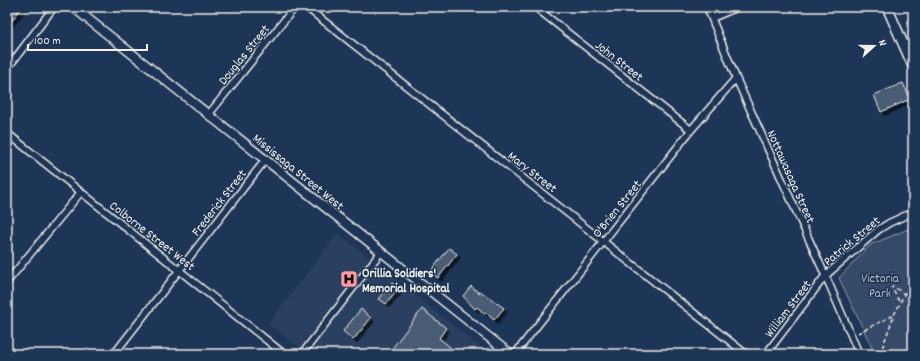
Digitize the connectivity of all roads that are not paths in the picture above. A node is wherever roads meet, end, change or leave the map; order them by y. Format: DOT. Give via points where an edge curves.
graph roads {
  1 [pos="54,7"];
  2 [pos="73,7"];
  3 [pos="294,7"];
  4 [pos="306,7"];
  5 [pos="535,7"];
  6 [pos="707,7"];
  7 [pos="738,7"];
  8 [pos="887,7"];
  9 [pos="712,18"];
  10 [pos="913,66"];
  11 [pos="7,69"];
  12 [pos="736,78"];
  13 [pos="209,114"];
  14 [pos="691,130"];
  15 [pos="7,133"];
  16 [pos="266,159"];
  17 [pos="81,192"];
  18 [pos="913,212"];
  19 [pos="603,241"];
  20 [pos="381,252"];
  21 [pos="179,270"];
  22 [pos="825,276"];
  23 [pos="7,282"];
  24 [pos="114,354"];
  25 [pos="284,354"];
  26 [pos="302,354"];
  27 [pos="510,354"];
  28 [pos="515,354"];
  29 [pos="746,354"];
  30 [pos="766,354"];
  31 [pos="859,354"];
  1 -- 11 [label="street"];
  2 -- 13 [label="street, Mississaga Street West"];
  3 -- 13 [label="street, Douglas Street"];
  4 -- 19 [label="street, Mary Street"];
  5 -- 14 [label="street, John Street"];
  6 -- 9 [label="street, Nottawasaga Street"];
  7 -- 9 [label="street"];
  8 -- 10 [label="main road"];
  9 -- 12 [label="street, Nottawasaga Street"];
  12 -- 14 [label="street, O'Brien Street"];
  12 -- 22 [label="street, Nottawasaga Street"];
  13 -- 16 [label="street, Mississaga Street West"];
  14 -- 19 [label="street, O'Brien Street"];
  15 -- 17 [label="street, Colborne Street West"];
  16 -- 20 [label="street, Mississaga Street West"];
  16 -- 21 [label="street, Frederick Street"];
  17 -- 21 [label="street, Colborne Street West"];
  17 -- 23 [label="street"];
  18 -- 22 [label="street, Patrick Street" via="878,230"];
  19 -- 28 [label="street, O'Brien Street"];
  19 -- 29 [label="street, Mary Street"];
  20 -- 26 [label="street"];
  20 -- 27 [label="street, Mississaga Street West"];
  21 -- 24 [label="street, Frederick Street"];
  21 -- 25 [label="street, Colborne Street West"];
  22 -- 30 [label="street, William Street"];
  22 -- 31 [label="street, Nottawasaga Street"];
}
